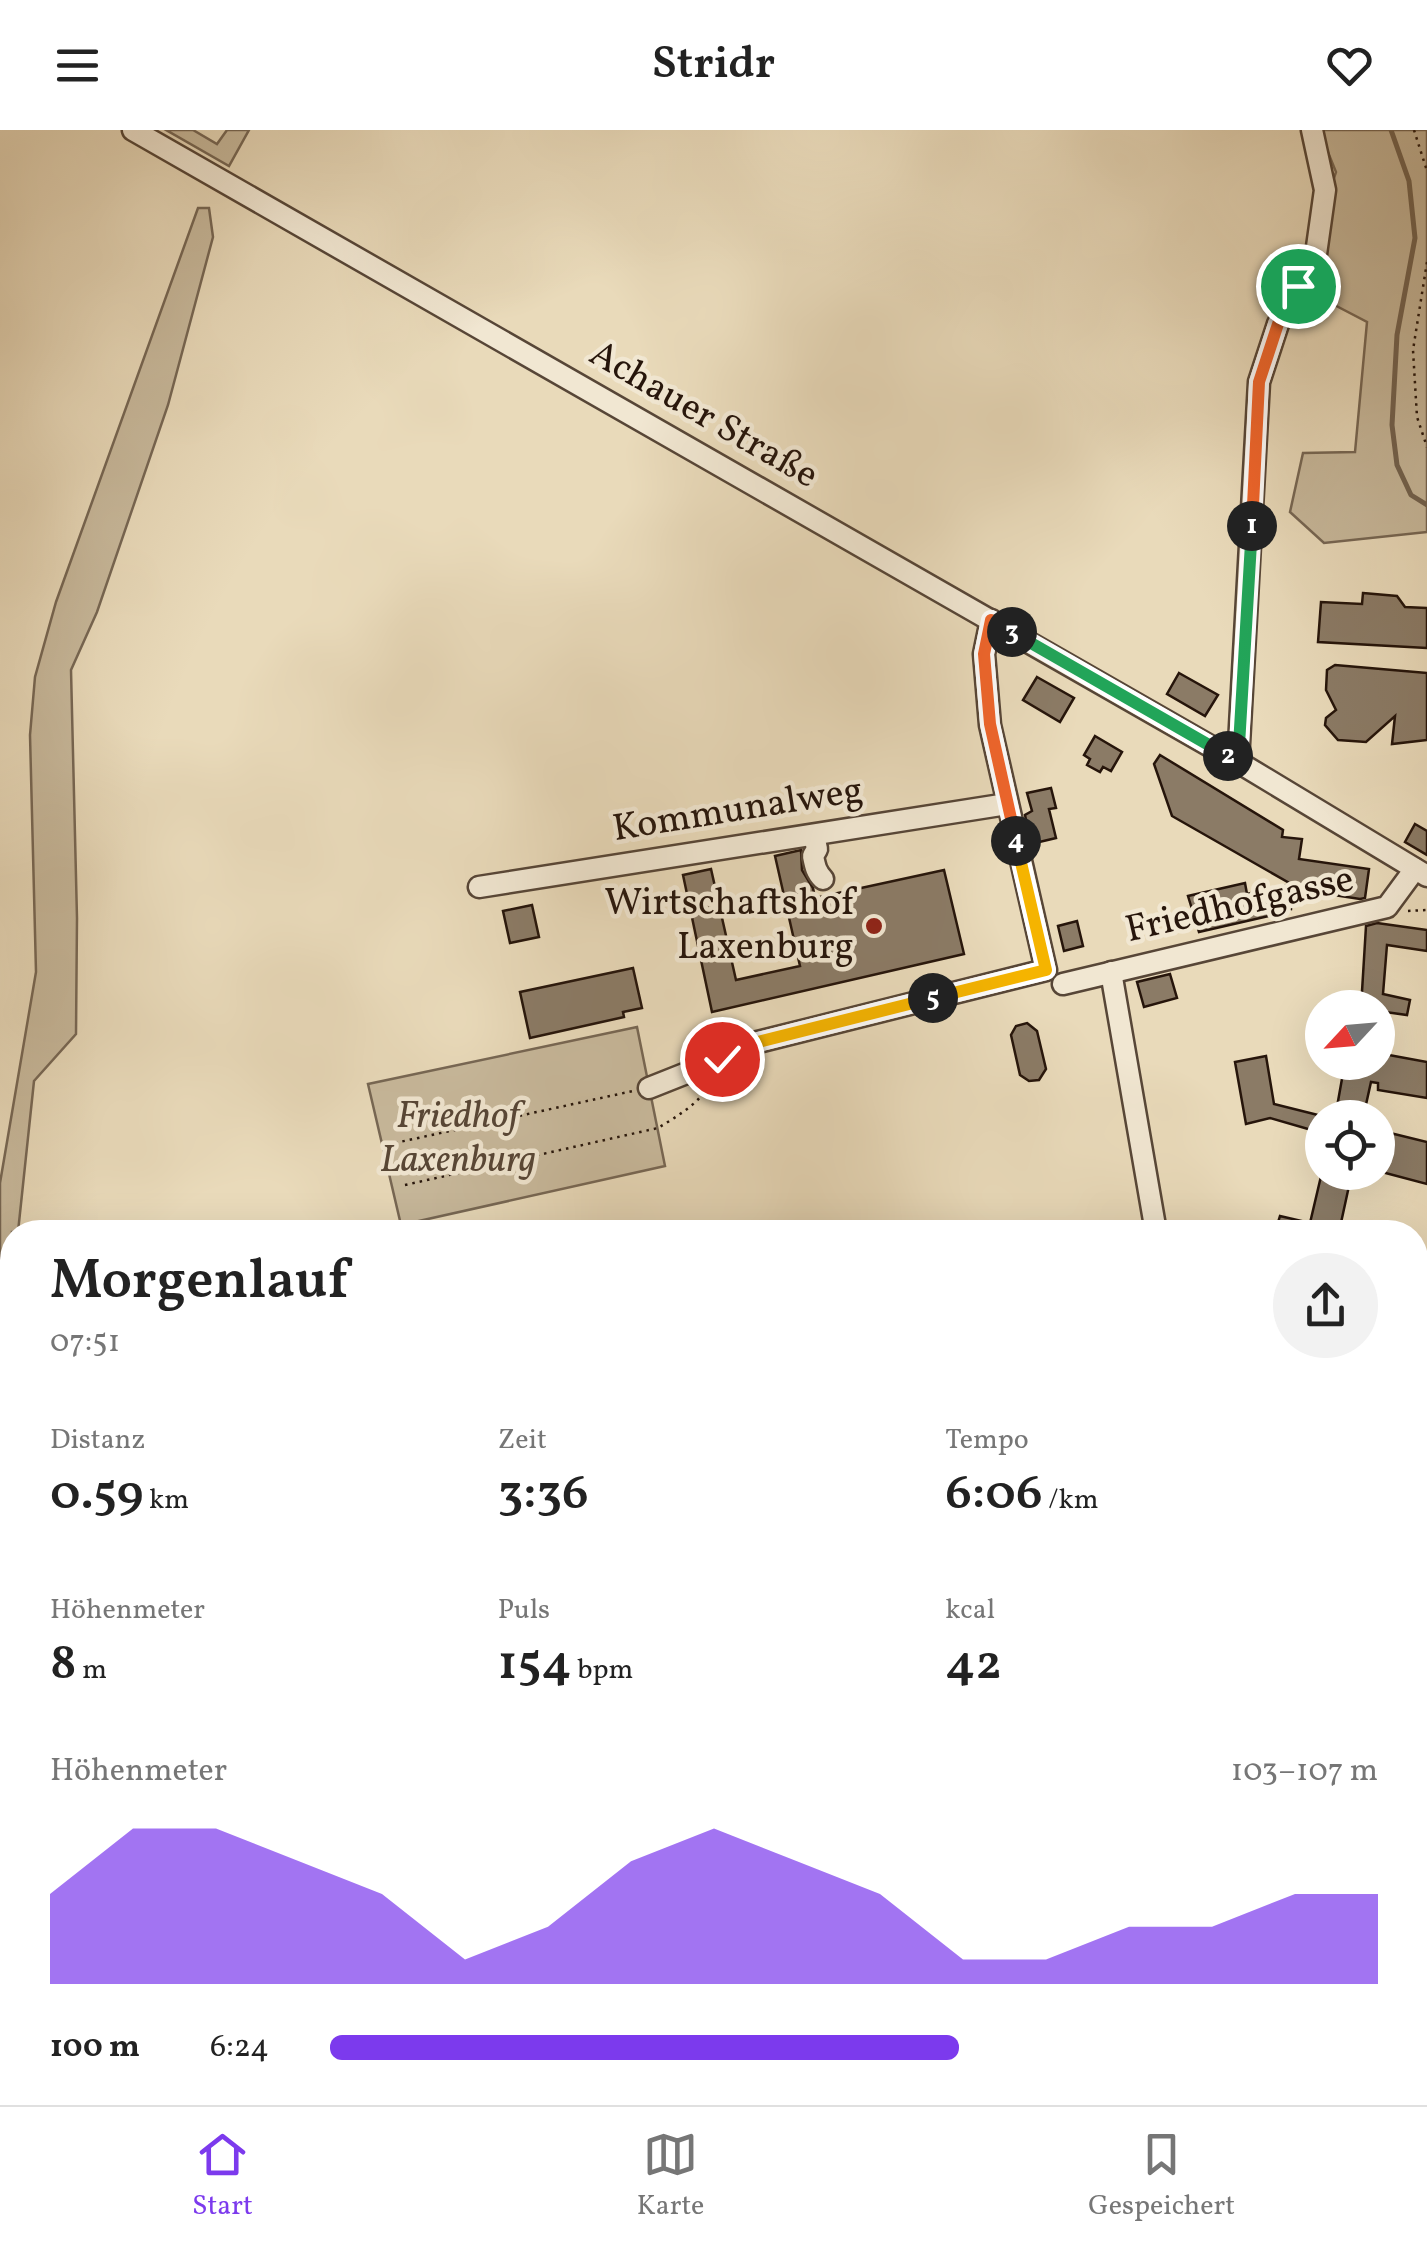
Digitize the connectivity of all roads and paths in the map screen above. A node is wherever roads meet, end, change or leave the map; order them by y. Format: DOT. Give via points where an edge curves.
graph roads {
  1 [pos="134,130"];
  2 [pos="1312,130"];
  3 [pos="1414,130"];
  4 [pos="1427,171"];
  5 [pos="1427,262"];
  6 [pos="1427,447"];
  7 [pos="991,620"];
  8 [pos="1238,762"];
  9 [pos="1007,804"];
  10 [pos="816,842"];
  11 [pos="1421,872"];
  12 [pos="824,886"];
  13 [pos="479,888"];
  14 [pos="1111,972"];
  15 [pos="1064,984"];
  16 [pos="722,1059"];
  17 [pos="649,1088"];
  18 [pos="395,1143"];
  19 [pos="405,1185"];
  20 [pos="1154,1220"];
  1 -- 7 [label="street, Achauer Straße"];
  2 -- 8 [label="street" via="1325,190 1316,254 1278,324 1259,382"];
  3 -- 4 [label="path"];
  5 -- 6 [label="path" via="1413,350"];
  7 -- 8 [label="street, Achauer Straße"];
  7 -- 9 [label="street" via="984,654 990,724"];
  8 -- 11 [label="street, Achauer Straße"];
  9 -- 10 [label="street, Kommunalweg"];
  9 -- 16 [label="street" via="1046,970 734,1048"];
  10 -- 12 [label="street" via="827,870"];
  10 -- 13 [label="street, Kommunalweg"];
  11 -- 14 [label="street, Friedhofgasse" via="1387,907"];
  14 -- 15 [label="street, Friedhofgasse"];
  14 -- 20 [label="street"];
  16 -- 17 [label="street"];
  16 -- 19 [label="path" via="706,1091 658,1128"];
  17 -- 18 [label="path"];
}
